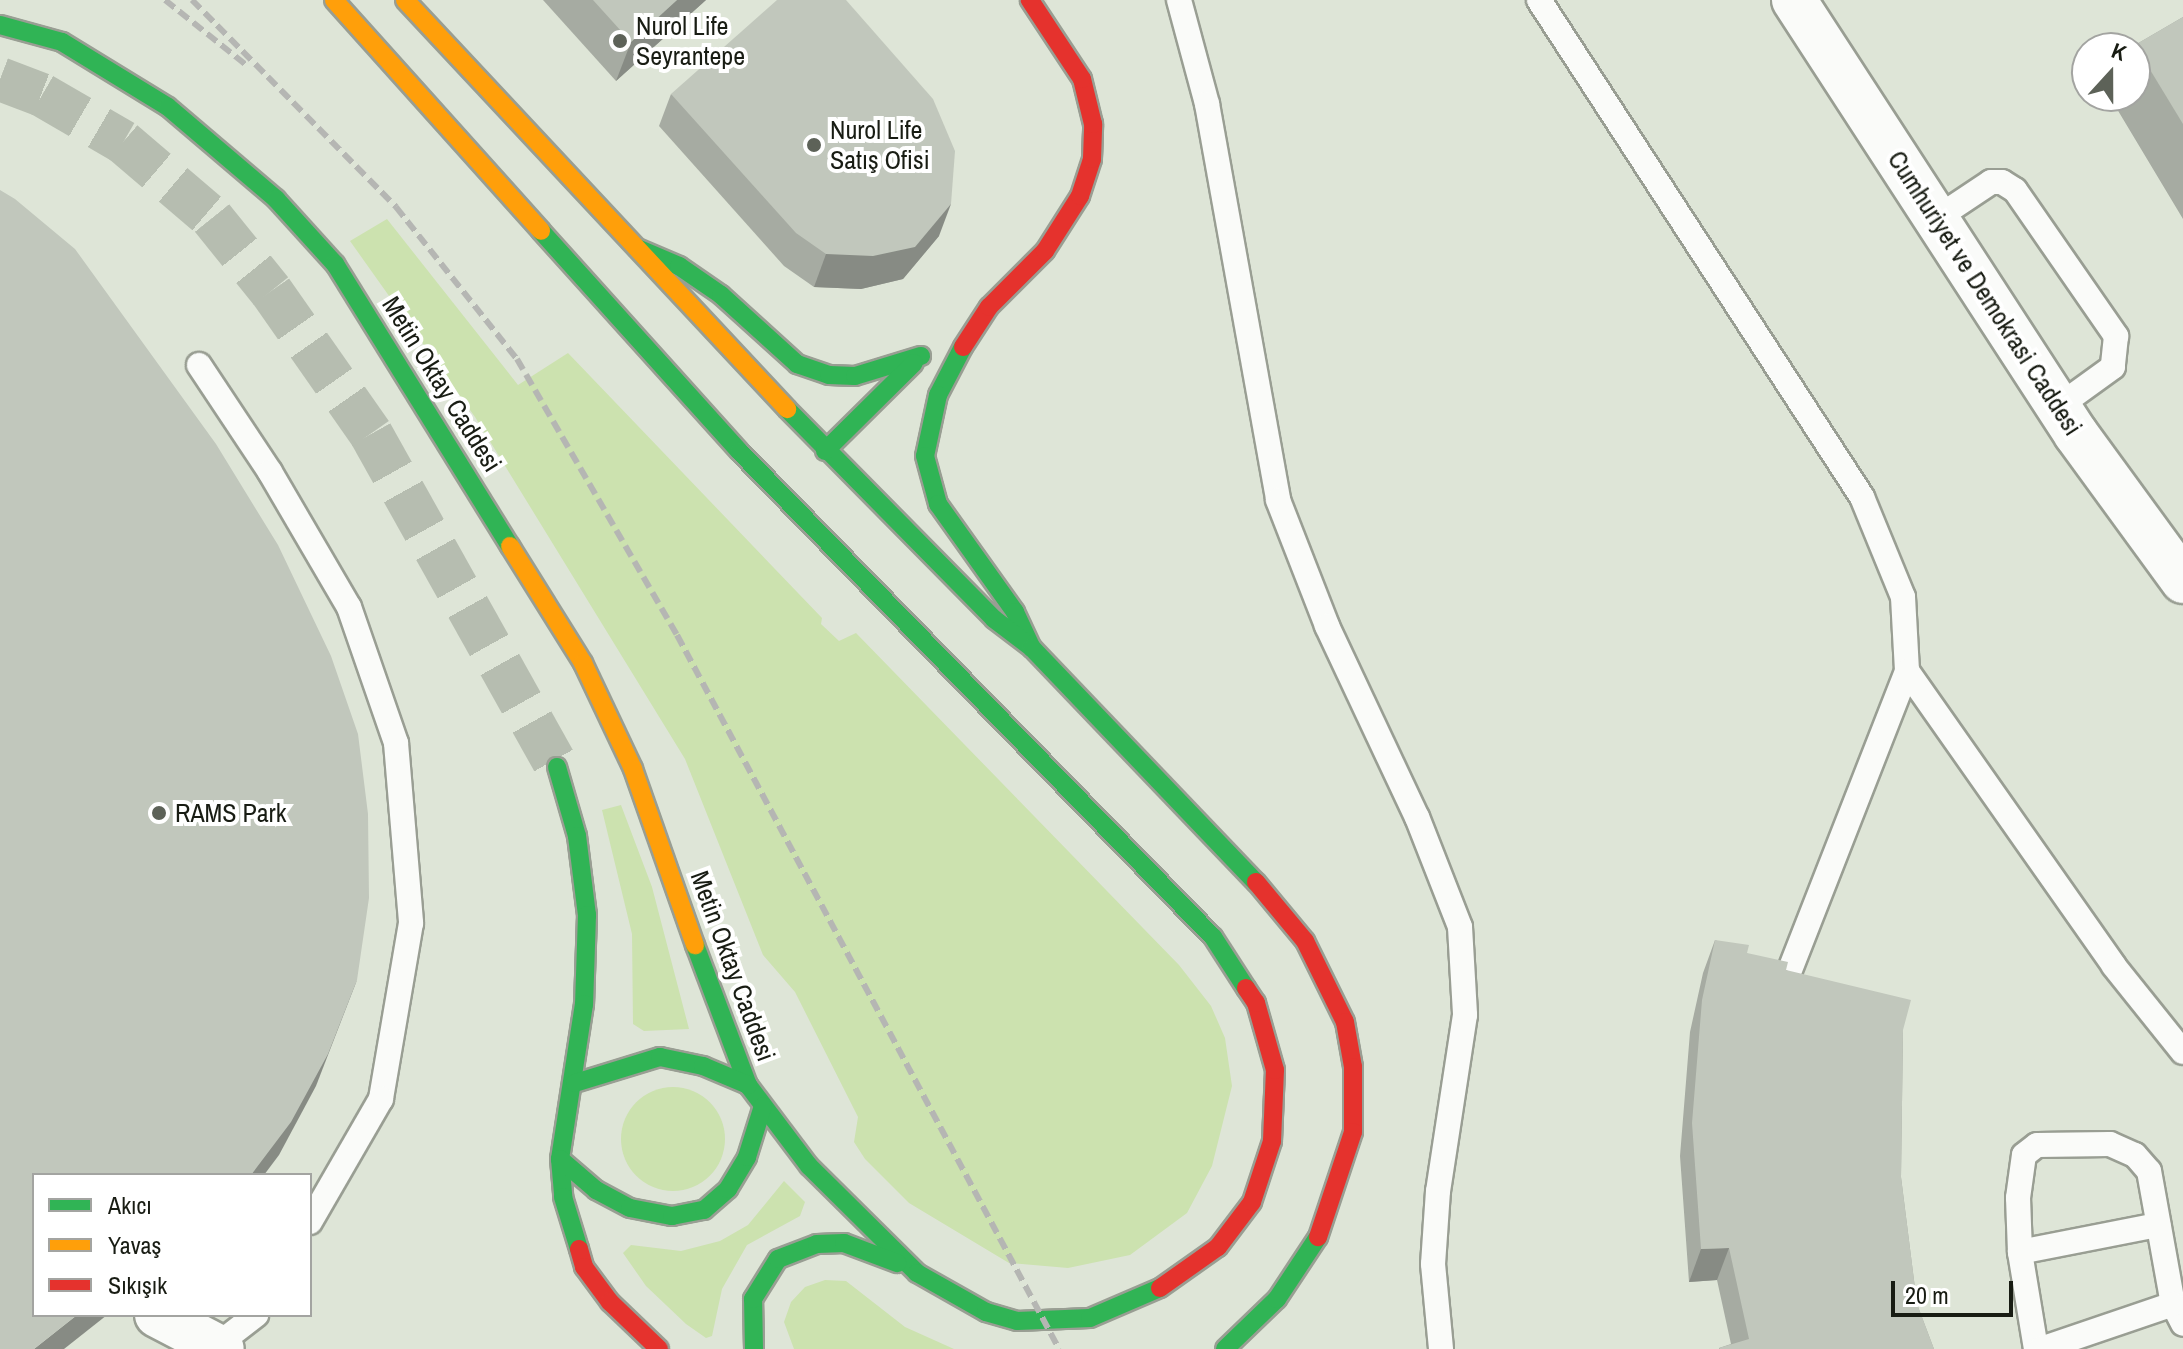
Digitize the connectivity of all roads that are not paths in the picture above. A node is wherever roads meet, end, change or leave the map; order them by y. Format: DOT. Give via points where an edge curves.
graph roads {
  1 [pos="334,0"];
  2 [pos="405,0"];
  3 [pos="1030,0"];
  4 [pos="1179,0"];
  5 [pos="1539,0"];
  6 [pos="1794,0"];
  7 [pos="0,25"];
  8 [pos="1937,218"];
  9 [pos="629,244"];
  10 [pos="989,307"];
  11 [pos="921,356"];
  12 [pos="199,365"];
  13 [pos="2059,406"];
  14 [pos="819,456"];
  15 [pos="2183,581"];
  16 [pos="1032,648"];
  17 [pos="1907,671"];
  18 [pos="557,767"];
  19 [pos="1786,980"];
  20 [pos="2183,1052"];
  21 [pos="575,1083"];
  22 [pos="748,1085"];
  23 [pos="763,1106"];
  24 [pos="560,1159"];
  25 [pos="312,1219"];
  26 [pos="2158,1225"];
  27 [pos="2020,1252"];
  28 [pos="917,1273"];
  29 [pos="2178,1314"];
  30 [pos="161,1317"];
  31 [pos="254,1317"];
  32 [pos="217,1348"];
  33 [pos="659,1349"];
  34 [pos="754,1349"];
  35 [pos="1225,1349"];
  36 [pos="1441,1349"];
  37 [pos="2038,1349"];
  1 -- 28 [label="main road, Metin Oktay Caddesi" via="786,489 1213,937 1256,1003 1275,1070 1272,1141 1252,1202 1218,1247 1172,1283 1090,1318 1017,1321 950,1296"];
  2 -- 9 [label="main road"];
  3 -- 10 [label="main road" via="1082,79 1093,124 1092,159 1080,196 1045,251"];
  4 -- 36 [label="lane" via="1207,104 1278,500 1327,626 1417,817 1460,927 1465,1015 1438,1191 1433,1264"];
  5 -- 17 [label="lane" via="1862,497 1903,597"];
  6 -- 8 [label="street, Cumhuriyet ve Demokrasi Caddesi"];
  7 -- 22 [label="main road, Metin Oktay Caddesi" via="62,42 168,107 276,199 335,264 583,663 633,769"];
  8 -- 13 [label="street, Cumhuriyet ve Demokrasi Caddesi"];
  8 -- 13 [label="lane" via="1991,182 2015,190 2116,336 2113,367"];
  9 -- 11 [label="main road" via="679,266 721,295 797,364 829,375 855,376"];
  9 -- 14 [label="main road"];
  10 -- 11 [label="main road" via="945,333"];
  10 -- 16 [label="main road" via="938,395 926,465 955,535 1008,602"];
  11 -- 14 [label="main road"];
  12 -- 25 [label="lane" via="349,607 396,743 411,923 381,1099"];
  13 -- 15 [label="street, Cumhuriyet ve Demokrasi Caddesi"];
  14 -- 16 [label="main road"];
  16 -- 35 [label="main road" via="1260,885 1305,941 1345,1022 1353,1067 1353,1132 1336,1191 1316,1243 1277,1299"];
  17 -- 19 [label="lane"];
  17 -- 20 [label="lane" via="2114,966"];
  18 -- 21 [label="main road" via="577,836 587,915"];
  21 -- 22 [label="main road" via="660,1057 703,1066"];
  21 -- 24 [label="main road"];
  22 -- 23 [label="main road, Metin Oktay Caddesi"];
  23 -- 24 [label="main road" via="747,1157 728,1189 704,1210 672,1216 630,1208 596,1190"];
  23 -- 28 [label="main road, Metin Oktay Caddesi" via="809,1166"];
  24 -- 33 [label="main road" via="569,1227 584,1267 610,1302"];
  26 -- 27 [label="lane"];
  26 -- 27 [label="lane" via="2149,1171 2135,1155 2110,1144 2037,1145 2024,1155 2018,1198"];
  26 -- 29 [label="lane"];
  27 -- 37 [label="lane"];
  28 -- 34 [label="main road" via="844,1243 795,1250 770,1268 753,1299"];
  29 -- 37 [label="lane"];
  30 -- 32 [label="street"];
  31 -- 32 [label="lane"];
}
